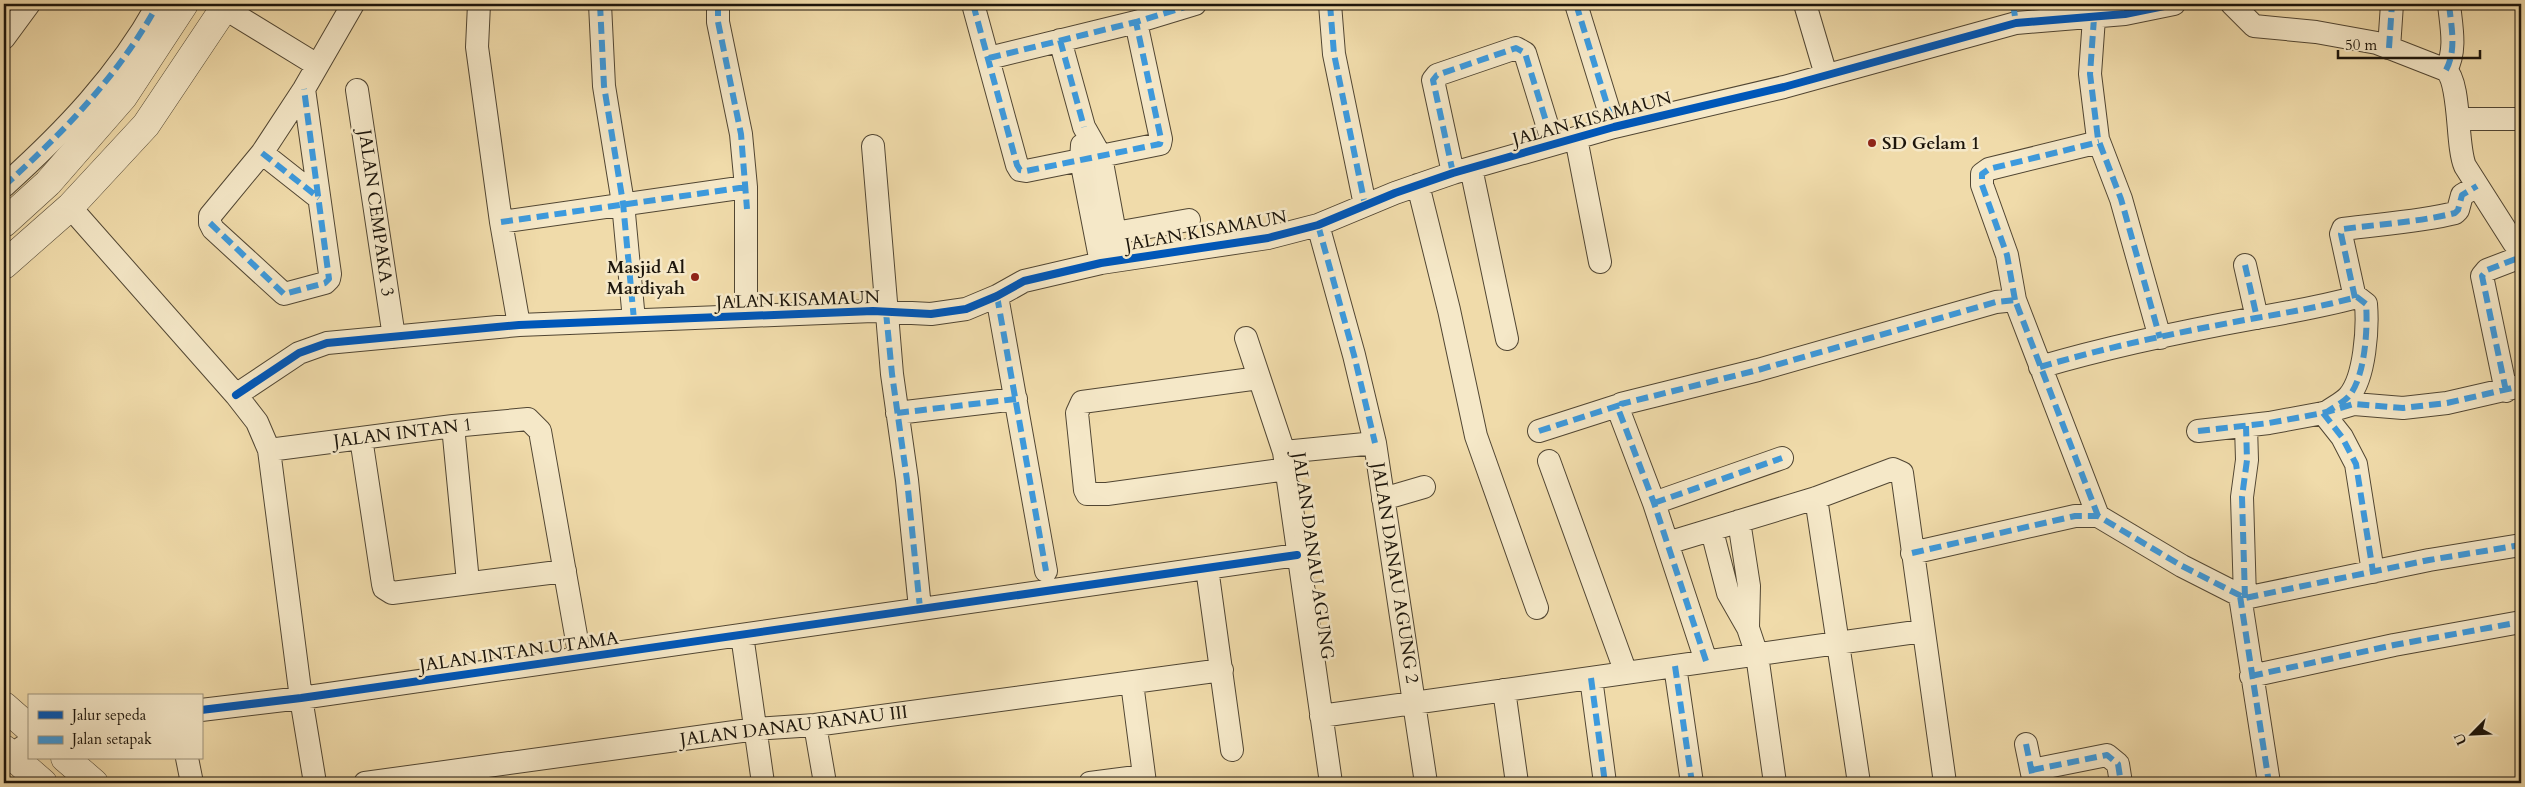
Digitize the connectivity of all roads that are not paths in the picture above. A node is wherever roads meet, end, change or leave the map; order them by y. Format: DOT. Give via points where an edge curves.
graph roads {
  1 [pos="29,4"];
  2 [pos="158,4"];
  3 [pos="184,4"];
  4 [pos="353,4"];
  5 [pos="479,4"];
  6 [pos="600,4"];
  7 [pos="718,4"];
  8 [pos="973,4"];
  9 [pos="1195,4"];
  10 [pos="1330,4"];
  11 [pos="1576,4"];
  12 [pos="1805,4"];
  13 [pos="2174,4"];
  14 [pos="2232,4"];
  15 [pos="2392,4"];
  16 [pos="2449,4"];
  17 [pos="226,6"];
  18 [pos="2015,14"];
  19 [pos="2094,18"];
  20 [pos="1136,22"];
  21 [pos="4,38"];
  22 [pos="1060,40"];
  23 [pos="2389,48"];
  24 [pos="989,58"];
  25 [pos="317,65"];
  26 [pos="2446,70"];
  27 [pos="1826,75"];
  28 [pos="304,89"];
  29 [pos="357,90"];
  30 [pos="2459,119"];
  31 [pos="2521,119"];
  32 [pos="1614,127"];
  33 [pos="1576,138"];
  34 [pos="2099,142"];
  35 [pos="1553,144"];
  36 [pos="873,146"];
  37 [pos="262,153"];
  38 [pos="1091,158"];
  39 [pos="1462,171"];
  40 [pos="1418,185"];
  41 [pos="4,186"];
  42 [pos="2477,186"];
  43 [pos="746,187"];
  44 [pos="319,198"];
  45 [pos="623,203"];
  46 [pos="1365,205"];
  47 [pos="70,206"];
  48 [pos="1189,220"];
  49 [pos="4,222"];
  50 [pos="501,222"];
  51 [pos="1318,225"];
  52 [pos="1115,233"];
  53 [pos="2521,249"];
  54 [pos="2521,257"];
  55 [pos="1111,262"];
  56 [pos="1600,262"];
  57 [pos="4,265"];
  58 [pos="2245,265"];
  59 [pos="997,296"];
  60 [pos="2355,298"];
  61 [pos="2015,300"];
  62 [pos="886,312"];
  63 [pos="746,316"];
  64 [pos="2257,318"];
  65 [pos="634,320"];
  66 [pos="519,324"];
  67 [pos="394,337"];
  68 [pos="1246,338"];
  69 [pos="2160,338"];
  70 [pos="1507,339"];
  71 [pos="2040,367"];
  72 [pos="1259,378"];
  73 [pos="2514,388"];
  74 [pos="236,395"];
  75 [pos="1016,399"];
  76 [pos="1620,405"];
  77 [pos="897,413"];
  78 [pos="2325,413"];
  79 [pos="453,426"];
  80 [pos="2246,426"];
  81 [pos="2198,431"];
  82 [pos="1539,432"];
  83 [pos="361,438"];
  84 [pos="1375,443"];
  85 [pos="269,450"];
  86 [pos="1782,458"];
  87 [pos="1286,461"];
  88 [pos="1550,461"];
  89 [pos="1424,487"];
  90 [pos="1816,498"];
  91 [pos="1383,499"];
  92 [pos="1654,503"];
  93 [pos="2098,516"];
  94 [pos="1739,522"];
  95 [pos="1712,531"];
  96 [pos="1674,541"];
  97 [pos="2521,545"];
  98 [pos="1912,553"];
  99 [pos="1297,555"];
  100 [pos="1207,568"];
  101 [pos="565,571"];
  102 [pos="1046,571"];
  103 [pos="2373,572"];
  104 [pos="468,582"];
  105 [pos="2243,597"];
  106 [pos="920,608"];
  107 [pos="1537,608"];
  108 [pos="2521,622"];
  109 [pos="1748,628"];
  110 [pos="1923,631"];
  111 [pos="742,635"];
  112 [pos="1838,643"];
  113 [pos="1757,654"];
  114 [pos="580,658"];
  115 [pos="1706,662"];
  116 [pos="1675,666"];
  117 [pos="1222,670"];
  118 [pos="1626,673"];
  119 [pos="2251,676"];
  120 [pos="1591,678"];
  121 [pos="1132,683"];
  122 [pos="1504,690"];
  123 [pos="301,698"];
  124 [pos="1414,703"];
  125 [pos="4,706"];
  126 [pos="202,710"];
  127 [pos="1322,716"];
  128 [pos="815,725"];
  129 [pos="28,727"];
  130 [pos="756,729"];
  131 [pos="2026,744"];
  132 [pos="14,749"];
  133 [pos="1232,750"];
  134 [pos="67,760"];
  135 [pos="187,760"];
  136 [pos="2033,777"];
  137 [pos="1145,780"];
  138 [pos="43,783"];
  139 [pos="94,783"];
  140 [pos="192,783"];
  141 [pos="315,783"];
  142 [pos="365,783"];
  143 [pos="763,783"];
  144 [pos="825,783"];
  145 [pos="1090,783"];
  146 [pos="1331,783"];
  147 [pos="1426,783"];
  148 [pos="1517,783"];
  149 [pos="1605,783"];
  150 [pos="1692,783"];
  151 [pos="1776,783"];
  152 [pos="1859,783"];
  153 [pos="1945,783"];
  154 [pos="2121,783"];
  155 [pos="2269,783"];
  1 -- 21 [label="street"];
  2 -- 41 [label="street" via="142,33 99,92 46,148"];
  3 -- 49 [label="street" via="123,97 48,183"];
  4 -- 25 [label="street"];
  5 -- 50 [label="street" via="477,47"];
  6 -- 45 [label="street" via="604,86"];
  7 -- 43 [label="street" via="718,22 741,134"];
  8 -- 24 [label="street"];
  9 -- 20 [label="street"];
  10 -- 46 [label="street" via="1334,54"];
  11 -- 32 [label="street"];
  12 -- 27 [label="street"];
  13 -- 19 [label="street, JALAN KISAMAUN"];
  14 -- 23 [label="street" via="2254,26 2316,32"];
  15 -- 23 [label="street"];
  16 -- 26 [label="street" via="2451,60"];
  17 -- 25 [label="street"];
  17 -- 47 [label="street" via="146,125"];
  18 -- 19 [label="street, JALAN KISAMAUN"];
  18 -- 27 [label="street, JALAN KISAMAUN"];
  19 -- 34 [label="street" via="2090,74"];
  20 -- 22 [label="street"];
  20 -- 38 [label="street" via="1160,144"];
  22 -- 24 [label="street"];
  22 -- 38 [label="street"];
  23 -- 26 [label="street"];
  24 -- 38 [label="street" via="1020,170"];
  25 -- 28 [label="street"];
  26 -- 30 [label="street" via="2452,82"];
  27 -- 32 [label="street, JALAN KISAMAUN"];
  28 -- 37 [label="street"];
  28 -- 44 [label="street"];
  29 -- 67 [label="street, JALAN CEMPAKA 3"];
  30 -- 31 [label="street"];
  30 -- 42 [label="street" via="2461,157"];
  32 -- 33 [label="street, JALAN KISAMAUN"];
  33 -- 35 [label="street, JALAN KISAMAUN"];
  33 -- 56 [label="street"];
  34 -- 61 [label="street" via="1998,167 1982,174 1982,185 2007,255"];
  34 -- 69 [label="street" via="2121,199"];
  35 -- 39 [label="street, JALAN KISAMAUN"];
  35 -- 39 [label="street" via="1525,53 1516,48 1437,75 1432,80"];
  36 -- 62 [label="street"];
  37 -- 44 [label="street"];
  37 -- 44 [label="street" via="210,216 210,223 284,294 317,286 329,279"];
  38 -- 52 [label="street"];
  38 -- 55 [label="street"];
  39 -- 40 [label="street, JALAN KISAMAUN"];
  39 -- 70 [label="street"];
  40 -- 46 [label="street, JALAN KISAMAUN"];
  40 -- 107 [label="street" via="1450,310 1476,436"];
  42 -- 53 [label="street"];
  42 -- 60 [label="street" via="2462,195 2455,213 2431,219 2343,229 2341,234"];
  43 -- 45 [label="street"];
  43 -- 63 [label="street"];
  45 -- 50 [label="street"];
  45 -- 65 [label="street"];
  46 -- 51 [label="street, JALAN KISAMAUN"];
  47 -- 57 [label="street"];
  47 -- 74 [label="street"];
  48 -- 52 [label="street"];
  50 -- 66 [label="street"];
  51 -- 55 [label="street, JALAN KISAMAUN" via="1268,238"];
  51 -- 84 [label="street, JALAN DANAU AGUNG 2"];
  52 -- 55 [label="street"];
  54 -- 73 [label="street" via="2487,270 2482,276"];
  55 -- 59 [label="street, JALAN KISAMAUN" via="1024,281"];
  58 -- 64 [label="street"];
  59 -- 62 [label="street, JALAN KISAMAUN" via="966,309 931,314"];
  59 -- 75 [label="street"];
  60 -- 64 [label="street"];
  60 -- 78 [label="street" via="2366,304 2367,330 2360,368 2349,397"];
  61 -- 71 [label="street"];
  61 -- 76 [label="street" via="1996,302 1758,370"];
  62 -- 63 [label="street, JALAN KISAMAUN"];
  62 -- 77 [label="street"];
  63 -- 65 [label="street, JALAN KISAMAUN"];
  64 -- 69 [label="street"];
  65 -- 66 [label="street, JALAN KISAMAUN"];
  66 -- 67 [label="street, JALAN KISAMAUN"];
  67 -- 74 [label="street, JALAN KISAMAUN" via="326,344 299,352"];
  68 -- 72 [label="street, JALAN DANAU AGUNG"];
  69 -- 71 [label="street"];
  71 -- 93 [label="street"];
  72 -- 87 [label="street, JALAN DANAU AGUNG"];
  72 -- 87 [label="street" via="1082,402 1077,413 1085,490 1088,494 1107,494"];
  73 -- 78 [label="street" via="2447,403 2403,408 2354,404"];
  74 -- 85 [label="street" via="257,422"];
  75 -- 77 [label="street"];
  75 -- 102 [label="street"];
  76 -- 82 [label="street"];
  76 -- 92 [label="street" via="1619,411"];
  77 -- 106 [label="street" via="908,480"];
  78 -- 80 [label="street"];
  78 -- 103 [label="street" via="2356,464"];
  79 -- 83 [label="street, JALAN INTAN 1"];
  79 -- 101 [label="street, JALAN INTAN 1" via="528,419 535,424 540,431"];
  79 -- 104 [label="street"];
  80 -- 81 [label="street"];
  80 -- 105 [label="street" via="2247,460 2242,498"];
  83 -- 85 [label="street, JALAN INTAN 1"];
  83 -- 104 [label="street" via="384,588 392,593"];
  84 -- 87 [label="street"];
  84 -- 91 [label="street, JALAN DANAU AGUNG 2"];
  85 -- 123 [label="street"];
  86 -- 92 [label="street"];
  87 -- 99 [label="street, JALAN DANAU AGUNG"];
  88 -- 118 [label="street"];
  89 -- 91 [label="street"];
  90 -- 94 [label="street"];
  90 -- 98 [label="street" via="1893,468 1898,469 1902,473"];
  90 -- 112 [label="street"];
  91 -- 124 [label="street, JALAN DANAU AGUNG 2"];
  92 -- 115 [label="street"];
  93 -- 98 [label="street" via="2075,516"];
  93 -- 105 [label="street" via="2182,566"];
  94 -- 95 [label="street"];
  94 -- 109 [label="street" via="1749,586"];
  95 -- 96 [label="street"];
  95 -- 109 [label="street" via="1728,593"];
  97 -- 103 [label="street"];
  98 -- 110 [label="street"];
  99 -- 100 [label="street, JALAN INTAN UTAMA"];
  99 -- 127 [label="street, JALAN DANAU AGUNG"];
  100 -- 106 [label="street, JALAN INTAN UTAMA"];
  100 -- 117 [label="street"];
  101 -- 104 [label="street"];
  101 -- 114 [label="street"];
  103 -- 105 [label="street"];
  105 -- 119 [label="street"];
  106 -- 111 [label="street, JALAN INTAN UTAMA"];
  108 -- 119 [label="street"];
  109 -- 113 [label="street"];
  110 -- 112 [label="street"];
  110 -- 153 [label="street"];
  111 -- 114 [label="street, JALAN INTAN UTAMA"];
  111 -- 130 [label="street"];
  112 -- 113 [label="street"];
  112 -- 152 [label="street"];
  113 -- 115 [label="street"];
  113 -- 151 [label="street"];
  114 -- 123 [label="street, JALAN INTAN UTAMA"];
  115 -- 116 [label="street"];
  116 -- 118 [label="street"];
  116 -- 150 [label="street"];
  117 -- 121 [label="street, JALAN DANAU RANAU III"];
  117 -- 133 [label="street"];
  118 -- 120 [label="street"];
  119 -- 155 [label="street"];
  120 -- 122 [label="street"];
  120 -- 149 [label="street"];
  121 -- 128 [label="street, JALAN DANAU RANAU III"];
  121 -- 137 [label="street"];
  122 -- 124 [label="street"];
  122 -- 148 [label="street"];
  123 -- 126 [label="street, JALAN INTAN UTAMA"];
  123 -- 141 [label="street"];
  124 -- 127 [label="street"];
  124 -- 147 [label="street, JALAN DANAU AGUNG 2"];
  125 -- 129 [label="street"];
  127 -- 146 [label="street, JALAN DANAU AGUNG"];
  128 -- 130 [label="street, JALAN DANAU RANAU III"];
  128 -- 144 [label="street"];
  130 -- 142 [label="street, JALAN DANAU RANAU III"];
  130 -- 143 [label="street"];
  131 -- 136 [label="street"];
  132 -- 138 [label="street"];
  134 -- 139 [label="street"];
  135 -- 140 [label="street"];
  136 -- 154 [label="street" via="2107,755 2118,764"];
  137 -- 145 [label="street"];
}
